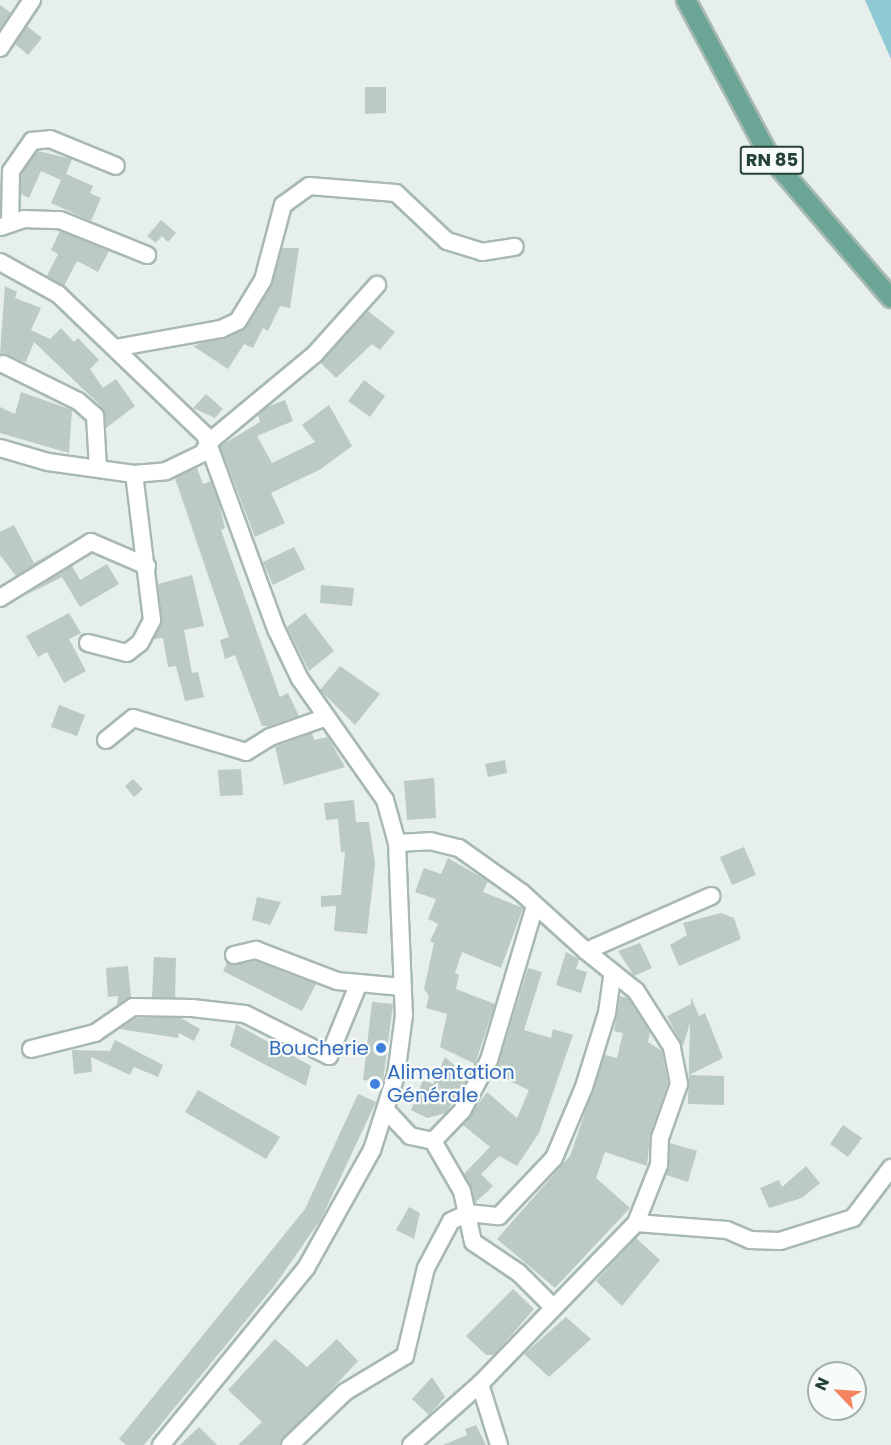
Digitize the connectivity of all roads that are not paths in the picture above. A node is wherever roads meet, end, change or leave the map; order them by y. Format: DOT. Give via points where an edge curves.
graph roads {
  1 [pos="32,0"];
  2 [pos="686,0"];
  3 [pos="0,48"];
  4 [pos="116,166"];
  5 [pos="5,225"];
  6 [pos="515,247"];
  7 [pos="147,255"];
  8 [pos="0,262"];
  9 [pos="377,285"];
  10 [pos="891,298"];
  11 [pos="115,348"];
  12 [pos="3,364"];
  13 [pos="209,442"];
  14 [pos="0,448"];
  15 [pos="98,468"];
  16 [pos="134,474"];
  17 [pos="147,566"];
  18 [pos="0,598"];
  19 [pos="88,643"];
  20 [pos="327,717"];
  21 [pos="106,740"];
  22 [pos="397,843"];
  23 [pos="711,896"];
  24 [pos="535,906"];
  25 [pos="586,951"];
  26 [pos="234,955"];
  27 [pos="612,976"];
  28 [pos="359,983"];
  29 [pos="402,987"];
  30 [pos="31,1049"];
  31 [pos="387,1110"];
  32 [pos="433,1142"];
  33 [pos="891,1168"];
  34 [pos="468,1213"];
  35 [pos="636,1222"];
  36 [pos="551,1305"];
  37 [pos="480,1384"];
  38 [pos="161,1445"];
  39 [pos="290,1445"];
  40 [pos="411,1445"];
  41 [pos="499,1445"];
  1 -- 3 [label="street"];
  2 -- 10 [label="main road, RN 85" via="770,157"];
  4 -- 5 [label="street" via="50,139 32,141 11,171"];
  5 -- 7 [label="street" via="60,220"];
  6 -- 11 [label="street" via="482,252 447,241 396,193 309,186 283,205 263,280 238,321 221,329"];
  8 -- 11 [label="street" via="58,294"];
  9 -- 13 [label="street" via="315,354"];
  11 -- 13 [label="street"];
  12 -- 15 [label="street" via="89,410 98,426"];
  13 -- 16 [label="street" via="203,453 176,467"];
  13 -- 20 [label="street" via="276,629 300,679"];
  14 -- 15 [label="street"];
  15 -- 16 [label="street"];
  16 -- 17 [label="street"];
  17 -- 18 [label="street" via="91,542"];
  17 -- 19 [label="street" via="152,620 140,643 127,653"];
  20 -- 21 [label="street" via="270,737 246,752 133,718"];
  20 -- 22 [label="street" via="386,800"];
  22 -- 24 [label="street" via="430,841 459,848"];
  22 -- 29 [label="street"];
  23 -- 25 [label="street"];
  24 -- 25 [label="street"];
  24 -- 32 [label="street" via="478,1085"];
  25 -- 27 [label="street"];
  26 -- 28 [label="street" via="256,950 337,981"];
  27 -- 34 [label="street" via="607,1013 566,1138 505,1211 493,1217"];
  27 -- 35 [label="street" via="636,991 662,1023 678,1071 677,1097 660,1138 659,1166"];
  28 -- 29 [label="street"];
  28 -- 30 [label="street" via="329,1056 245,1014 168,1008 125,1009 95,1034"];
  29 -- 31 [label="street" via="404,1015"];
  31 -- 32 [label="street" via="410,1136"];
  31 -- 38 [label="street" via="323,1243"];
  32 -- 34 [label="street" via="454,1172"];
  33 -- 35 [label="street" via="853,1218 780,1241"];
  34 -- 36 [label="street" via="473,1242 519,1273"];
  34 -- 39 [label="street" via="452,1221 426,1268 405,1356 345,1392"];
  35 -- 36 [label="street"];
  36 -- 37 [label="street"];
  37 -- 40 [label="street"];
  37 -- 41 [label="street"];
}
